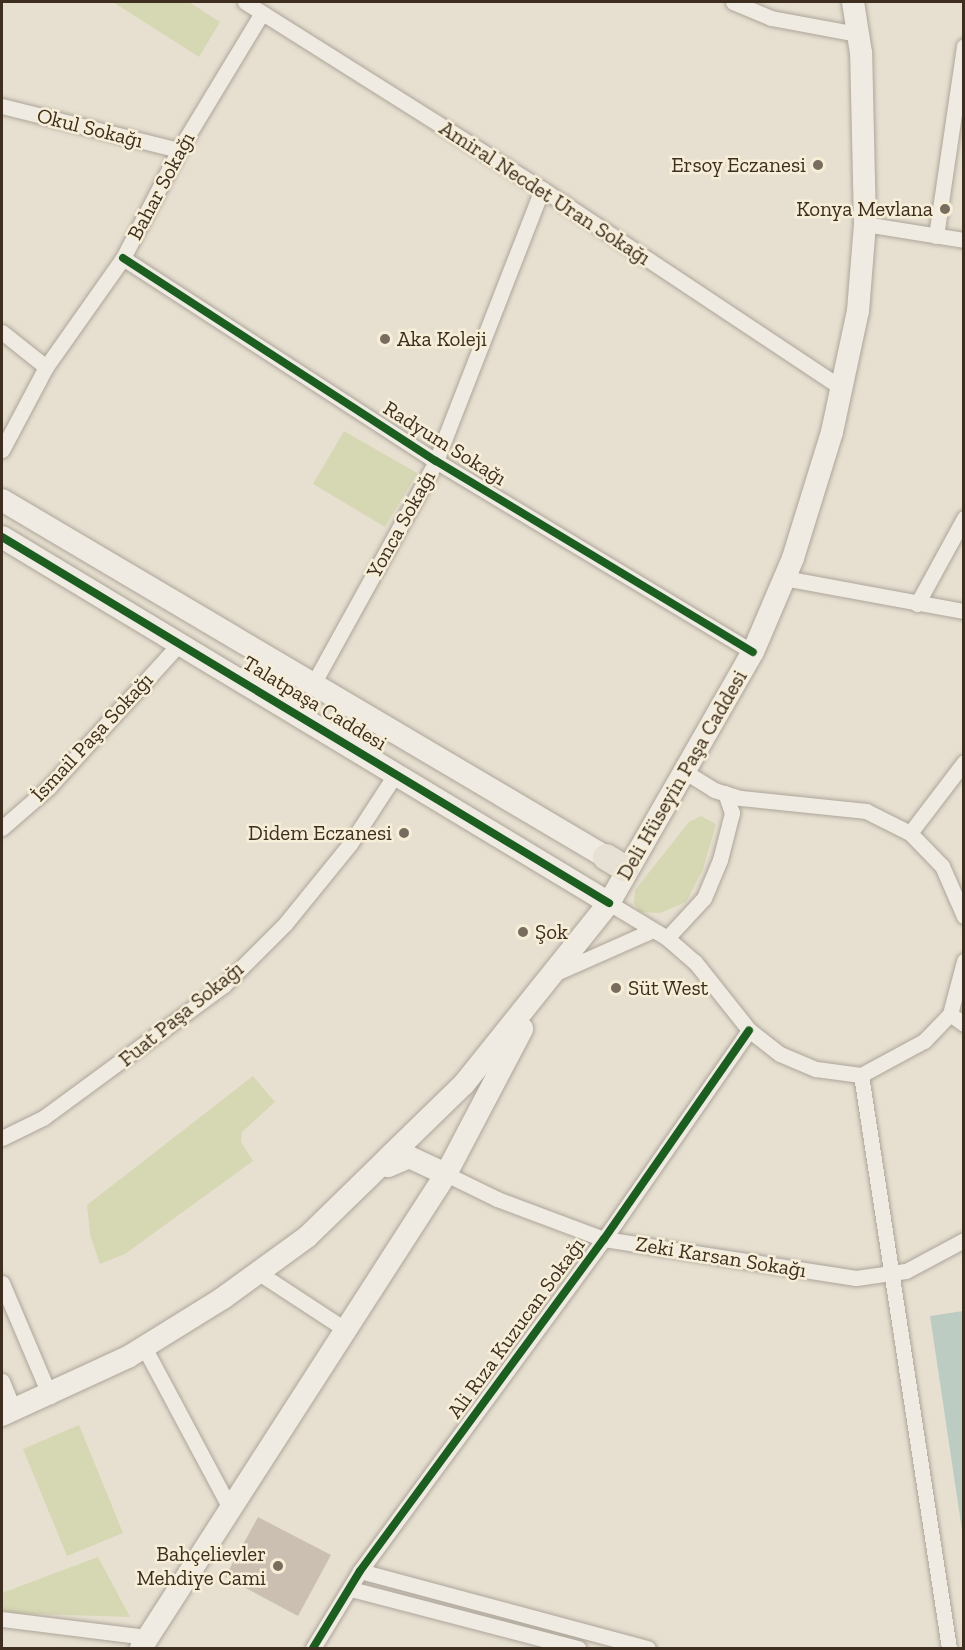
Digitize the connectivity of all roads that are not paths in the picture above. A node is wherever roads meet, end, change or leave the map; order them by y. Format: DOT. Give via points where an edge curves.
graph roads {
  1 [pos="245,2"];
  2 [pos="733,2"];
  3 [pos="853,2"];
  4 [pos="262,13"];
  5 [pos="858,34"];
  6 [pos="963,46"];
  7 [pos="2,106"];
  8 [pos="179,150"];
  9 [pos="542,189"];
  10 [pos="865,224"];
  11 [pos="936,236"];
  12 [pos="963,240"];
  13 [pos="123,258"];
  14 [pos="2,332"];
  15 [pos="46,367"];
  16 [pos="842,388"];
  17 [pos="2,450"];
  18 [pos="436,461"];
  19 [pos="2,500"];
  20 [pos="963,518"];
  21 [pos="2,537"];
  22 [pos="784,578"];
  23 [pos="917,604"];
  24 [pos="963,611"];
  25 [pos="180,643"];
  26 [pos="753,652"];
  27 [pos="312,686"];
  28 [pos="963,762"];
  29 [pos="397,772"];
  30 [pos="687,773"];
  31 [pos="725,793"];
  32 [pos="2,828"];
  33 [pos="910,833"];
  34 [pos="616,863"];
  35 [pos="609,903"];
  36 [pos="963,916"];
  37 [pos="651,931"];
  38 [pos="667,938"];
  39 [pos="963,961"];
  40 [pos="555,973"];
  41 [pos="541,993"];
  42 [pos="950,1014"];
  43 [pos="963,1024"];
  44 [pos="749,1030"];
  45 [pos="861,1075"];
  46 [pos="2,1138"];
  47 [pos="381,1169"];
  48 [pos="446,1174"];
  49 [pos="604,1239"];
  50 [pos="963,1240"];
  51 [pos="892,1273"];
  52 [pos="259,1274"];
  53 [pos="2,1283"];
  54 [pos="346,1330"];
  55 [pos="144,1347"];
  56 [pos="2,1381"];
  57 [pos="50,1396"];
  58 [pos="8,1413"];
  59 [pos="230,1508"];
  60 [pos="360,1571"];
  61 [pos="351,1589"];
  62 [pos="2,1619"];
  63 [pos="144,1643"];
  64 [pos="313,1648"];
  65 [pos="578,1648"];
  66 [pos="648,1648"];
  67 [pos="949,1648"];
  1 -- 4 [label="street, Amiral Necdet Uran Sokağı"];
  2 -- 5 [label="street" via="771,18"];
  3 -- 5 [label="main road, Deli Hüseyin Paşa Caddesi"];
  4 -- 8 [label="street, Bahar Sokağı"];
  4 -- 9 [label="street, Amiral Necdet Uran Sokağı"];
  5 -- 10 [label="main road, Deli Hüseyin Paşa Caddesi"];
  6 -- 11 [label="street"];
  7 -- 8 [label="street, Okul Sokağı"];
  8 -- 13 [label="street, Bahar Sokağı"];
  9 -- 16 [label="street, Amiral Necdet Uran Sokağı"];
  9 -- 18 [label="street, Yonca Sokağı"];
  10 -- 11 [label="street"];
  10 -- 16 [label="main road, Deli Hüseyin Paşa Caddesi" via="858,311"];
  11 -- 12 [label="street"];
  13 -- 15 [label="street, Bahar Sokağı"];
  13 -- 18 [label="street, Radyum Sokağı"];
  14 -- 15 [label="street"];
  15 -- 17 [label="street, Bahar Sokağı"];
  16 -- 22 [label="main road, Deli Hüseyin Paşa Caddesi"];
  18 -- 26 [label="street, Radyum Sokağı"];
  18 -- 27 [label="street, Yonca Sokağı"];
  19 -- 27 [label="main road, Talatpaşa Caddesi"];
  20 -- 23 [label="street"];
  21 -- 25 [label="main road, Talatpaşa Caddesi"];
  22 -- 23 [label="street"];
  22 -- 26 [label="main road, Deli Hüseyin Paşa Caddesi"];
  23 -- 24 [label="street"];
  25 -- 29 [label="main road, Talatpaşa Caddesi"];
  25 -- 32 [label="street, İsmail Paşa Sokağı" via="49,787"];
  26 -- 30 [label="main road, Deli Hüseyin Paşa Caddesi"];
  27 -- 34 [label="main road, Talatpaşa Caddesi"];
  28 -- 33 [label="street"];
  29 -- 35 [label="main road, Talatpaşa Caddesi"];
  29 -- 46 [label="street, Fuat Paşa Sokağı" via="350,844 285,924 225,985 43,1118"];
  30 -- 31 [label="street"];
  30 -- 34 [label="main road, Deli Hüseyin Paşa Caddesi"];
  31 -- 33 [label="street" via="866,811"];
  31 -- 38 [label="street" via="732,813 720,860 704,898"];
  33 -- 36 [label="street" via="942,866"];
  34 -- 35 [label="main road, Deli Hüseyin Paşa Caddesi"];
  35 -- 37 [label="street"];
  35 -- 40 [label="main road, Deli Hüseyin Paşa Caddesi"];
  37 -- 38 [label="street"];
  37 -- 40 [label="street"];
  38 -- 44 [label="street" via="695,962"];
  39 -- 42 [label="street"];
  40 -- 41 [label="main road, Deli Hüseyin Paşa Caddesi"];
  41 -- 47 [label="main road, Deli Hüseyin Paşa Caddesi" via="464,1084"];
  41 -- 48 [label="main road"];
  42 -- 43 [label="street"];
  42 -- 45 [label="street" via="924,1041"];
  44 -- 45 [label="street" via="780,1054 816,1069"];
  44 -- 49 [label="street, Ali Rıza Kuzucan Sokağı"];
  45 -- 51 [label="street"];
  47 -- 48 [label="main road" via="410,1156"];
  47 -- 52 [label="main road, Deli Hüseyin Paşa Caddesi" via="307,1237"];
  48 -- 49 [label="street, Zeki Karsan Sokağı" via="497,1200"];
  48 -- 54 [label="main road"];
  49 -- 51 [label="street, Zeki Karsan Sokağı" via="856,1278"];
  49 -- 60 [label="street, Ali Rıza Kuzucan Sokağı"];
  50 -- 51 [label="street, Zeki Karsan Sokağı" via="906,1271"];
  51 -- 67 [label="street"];
  52 -- 54 [label="street"];
  52 -- 55 [label="main road, Deli Hüseyin Paşa Caddesi"];
  53 -- 57 [label="street"];
  54 -- 59 [label="main road"];
  55 -- 57 [label="main road, Deli Hüseyin Paşa Caddesi"];
  55 -- 59 [label="street"];
  56 -- 58 [label="street"];
  57 -- 58 [label="main road, Deli Hüseyin Paşa Caddesi"];
  59 -- 63 [label="main road"];
  60 -- 61 [label="street, Ali Rıza Kuzucan Sokağı"];
  60 -- 66 [label="street"];
  61 -- 64 [label="street, Ali Rıza Kuzucan Sokağı"];
  61 -- 65 [label="street"];
  62 -- 63 [label="street"];
}
